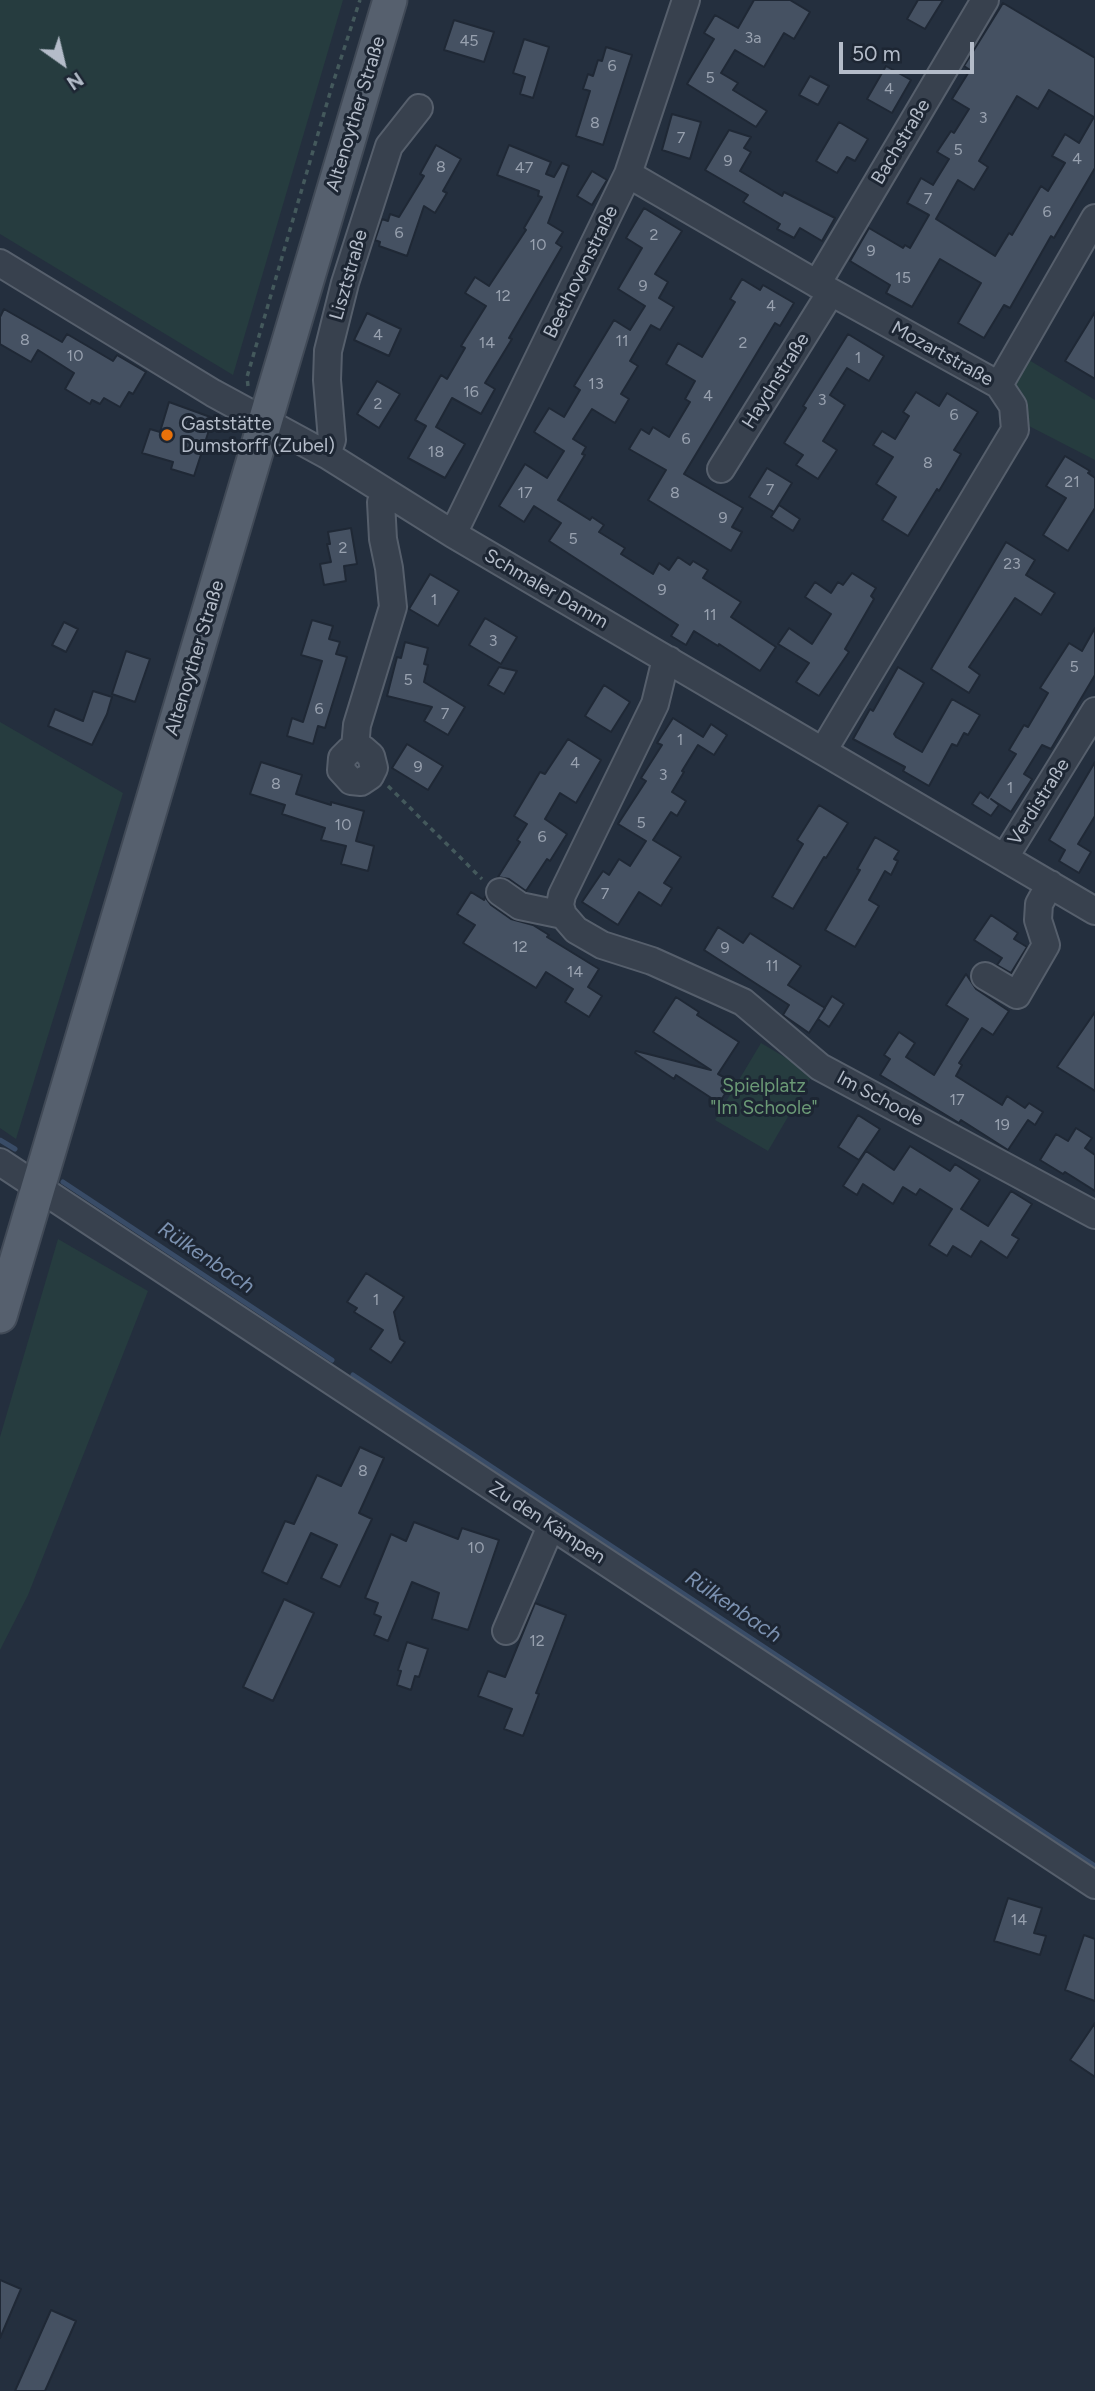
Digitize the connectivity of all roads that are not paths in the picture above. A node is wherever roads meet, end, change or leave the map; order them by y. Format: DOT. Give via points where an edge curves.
graph roads {
  1 [pos="390,0"];
  2 [pos="686,0"];
  3 [pos="985,0"];
  4 [pos="419,108"];
  5 [pos="628,174"];
  6 [pos="1095,218"];
  7 [pos="0,263"];
  8 [pos="824,288"];
  9 [pos="999,385"];
  10 [pos="265,422"];
  11 [pos="327,455"];
  12 [pos="722,469"];
  13 [pos="386,493"];
  14 [pos="453,534"];
  15 [pos="669,660"];
  16 [pos="1095,711"];
  17 [pos="823,751"];
  18 [pos="374,768"];
  19 [pos="1005,857"];
  20 [pos="1050,884"];
  21 [pos="500,892"];
  22 [pos="1095,911"];
  23 [pos="563,915"];
  24 [pos="985,976"];
  25 [pos="0,1161"];
  26 [pos="38,1187"];
  27 [pos="1095,1215"];
  28 [pos="0,1316"];
  29 [pos="551,1526"];
  30 [pos="506,1631"];
  31 [pos="1095,1885"];
  1 -- 10 [label="main road, Altenoyther Straße"];
  2 -- 5 [label="street, Beethovenstraße"];
  3 -- 8 [label="street, Bachstraße"];
  4 -- 11 [label="street, Lisztstraße" via="389,146 345,283 328,351 332,440"];
  5 -- 8 [label="street, Mozartstraße"];
  5 -- 14 [label="street, Beethovenstraße"];
  6 -- 9 [label="street"];
  7 -- 10 [label="street, Schmaler Damm"];
  8 -- 9 [label="street, Mozartstraße"];
  8 -- 12 [label="street, Haydnstraße"];
  9 -- 17 [label="street, Mozartstraße" via="1013,407 1015,430"];
  10 -- 11 [label="street, Schmaler Damm"];
  10 -- 26 [label="main road, Altenoyther Straße"];
  11 -- 13 [label="street, Schmaler Damm"];
  13 -- 14 [label="street, Schmaler Damm"];
  13 -- 18 [label="street" via="381,502 383,539 393,607 357,725 355,748 371,755"];
  14 -- 15 [label="street, Schmaler Damm"];
  15 -- 17 [label="street, Schmaler Damm"];
  15 -- 23 [label="street" via="655,704 562,895"];
  16 -- 19 [label="street, Verdistraße"];
  17 -- 19 [label="street, Schmaler Damm"];
  19 -- 20 [label="street, Schmaler Damm"];
  20 -- 22 [label="street, Schmaler Damm"];
  20 -- 24 [label="street" via="1039,904 1038,920 1046,945 1017,995"];
  21 -- 23 [label="street, Im Schoole" via="520,906"];
  23 -- 27 [label="street, Im Schoole" via="576,930 602,945 652,961 743,1002 820,1067"];
  25 -- 26 [label="street, Zu den Kämpen"];
  26 -- 28 [label="main road, Altenoyther Straße"];
  26 -- 29 [label="street, Zu den Kämpen"];
  29 -- 30 [label="street"];
  29 -- 31 [label="street, Zu den Kämpen"];
}
